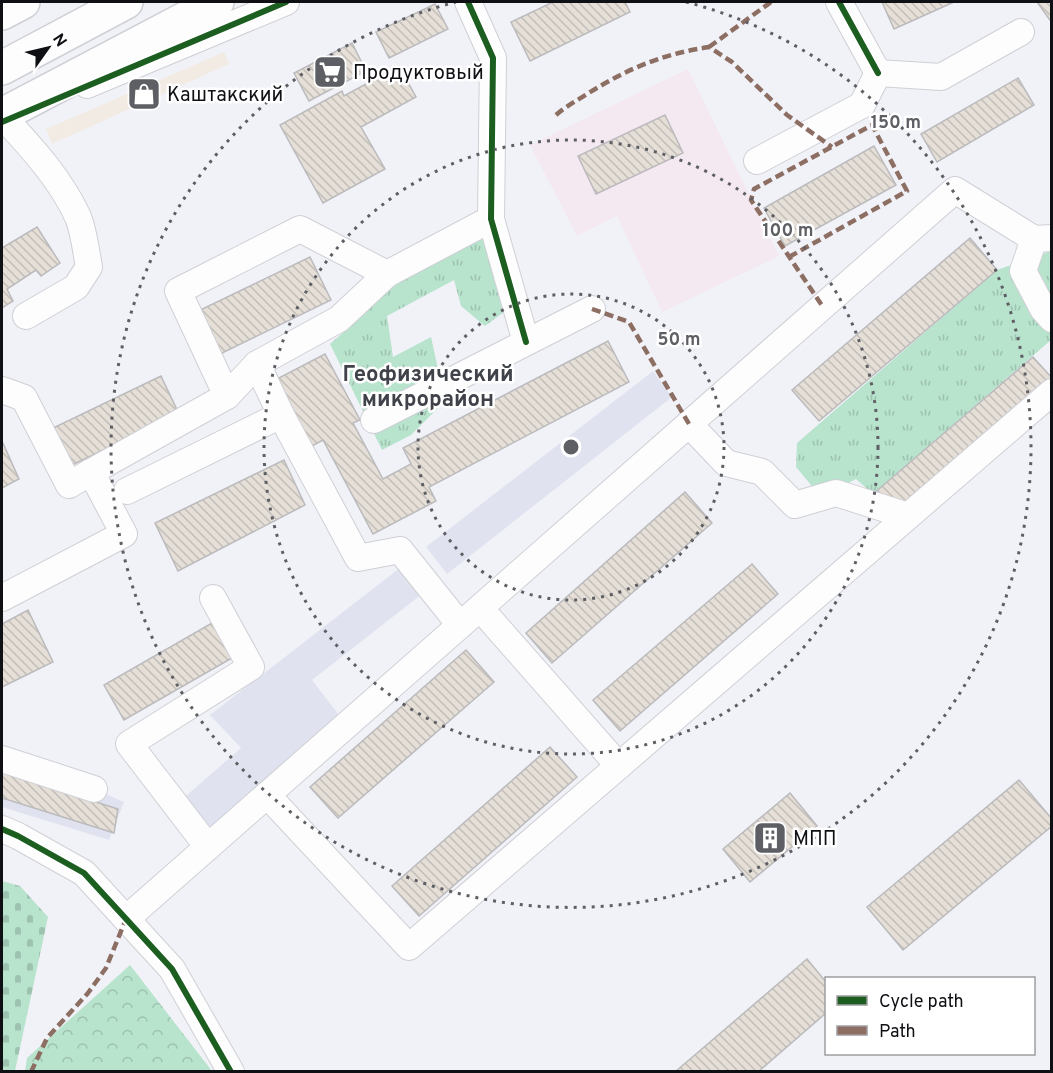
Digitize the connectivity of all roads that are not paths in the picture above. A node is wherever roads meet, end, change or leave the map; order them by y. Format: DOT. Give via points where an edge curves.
graph roads {
  1 [pos="23,2"];
  2 [pos="126,2"];
  3 [pos="217,2"];
  4 [pos="286,2"];
  5 [pos="468,2"];
  6 [pos="839,2"];
  7 [pos="2,13"];
  8 [pos="1021,32"];
  9 [pos="2,68"];
  10 [pos="878,73"];
  11 [pos="3,119"];
  12 [pos="757,161"];
  13 [pos="492,219"];
  14 [pos="1043,238"];
  15 [pos="387,273"];
  16 [pos="592,309"];
  17 [pos="26,316"];
  18 [pos="1052,319"];
  19 [pos="526,342"];
  20 [pos="258,364"];
  21 [pos="2,390"];
  22 [pos="1052,392"];
  23 [pos="227,396"];
  24 [pos="281,415"];
  25 [pos="374,420"];
  26 [pos="689,424"];
  27 [pos="91,472"];
  28 [pos="127,491"];
  29 [pos="909,516"];
  30 [pos="2,598"];
  31 [pos="213,598"];
  32 [pos="480,608"];
  33 [pos="460,625"];
  34 [pos="2,759"];
  35 [pos="619,766"];
  36 [pos="94,789"];
  37 [pos="267,795"];
  38 [pos="2,829"];
  39 [pos="208,847"];
  40 [pos="126,919"];
  41 [pos="231,1071"];
  1 -- 7 [label="main road"];
  2 -- 9 [label="main road"];
  3 -- 11 [label="main road"];
  4 -- 11 [label="street"];
  5 -- 13 [label="street" via="493,58"];
  6 -- 10 [label="street"];
  8 -- 10 [label="street" via="941,77"];
  10 -- 12 [label="street" via="862,105"];
  11 -- 17 [label="street" via="57,180 78,218 89,267 76,286"];
  13 -- 15 [label="street"];
  13 -- 19 [label="street"];
  14 -- 18 [label="street" via="1023,271"];
  14 -- 26 [label="street" via="956,190"];
  15 -- 20 [label="street" via="339,319"];
  15 -- 23 [label="street" via="300,229 177,291"];
  16 -- 19 [label="street"];
  19 -- 25 [label="street"];
  20 -- 23 [label="street"];
  20 -- 24 [label="street"];
  21 -- 27 [label="street" via="24,398 69,484"];
  22 -- 29 [label="street"];
  23 -- 27 [label="street"];
  24 -- 28 [label="street"];
  24 -- 33 [label="street" via="358,558 400,550"];
  26 -- 29 [label="street" via="726,464 762,472 795,505 836,493"];
  26 -- 32 [label="street"];
  27 -- 30 [label="street" via="124,534"];
  29 -- 35 [label="street"];
  31 -- 39 [label="street" via="251,667 129,744"];
  32 -- 33 [label="street"];
  32 -- 35 [label="street"];
  33 -- 37 [label="street"];
  34 -- 36 [label="street"];
  35 -- 37 [label="street" via="409,947"];
  37 -- 39 [label="street"];
  38 -- 40 [label="street" via="84,873"];
  39 -- 40 [label="street"];
  40 -- 41 [label="street" via="172,969"];
}
